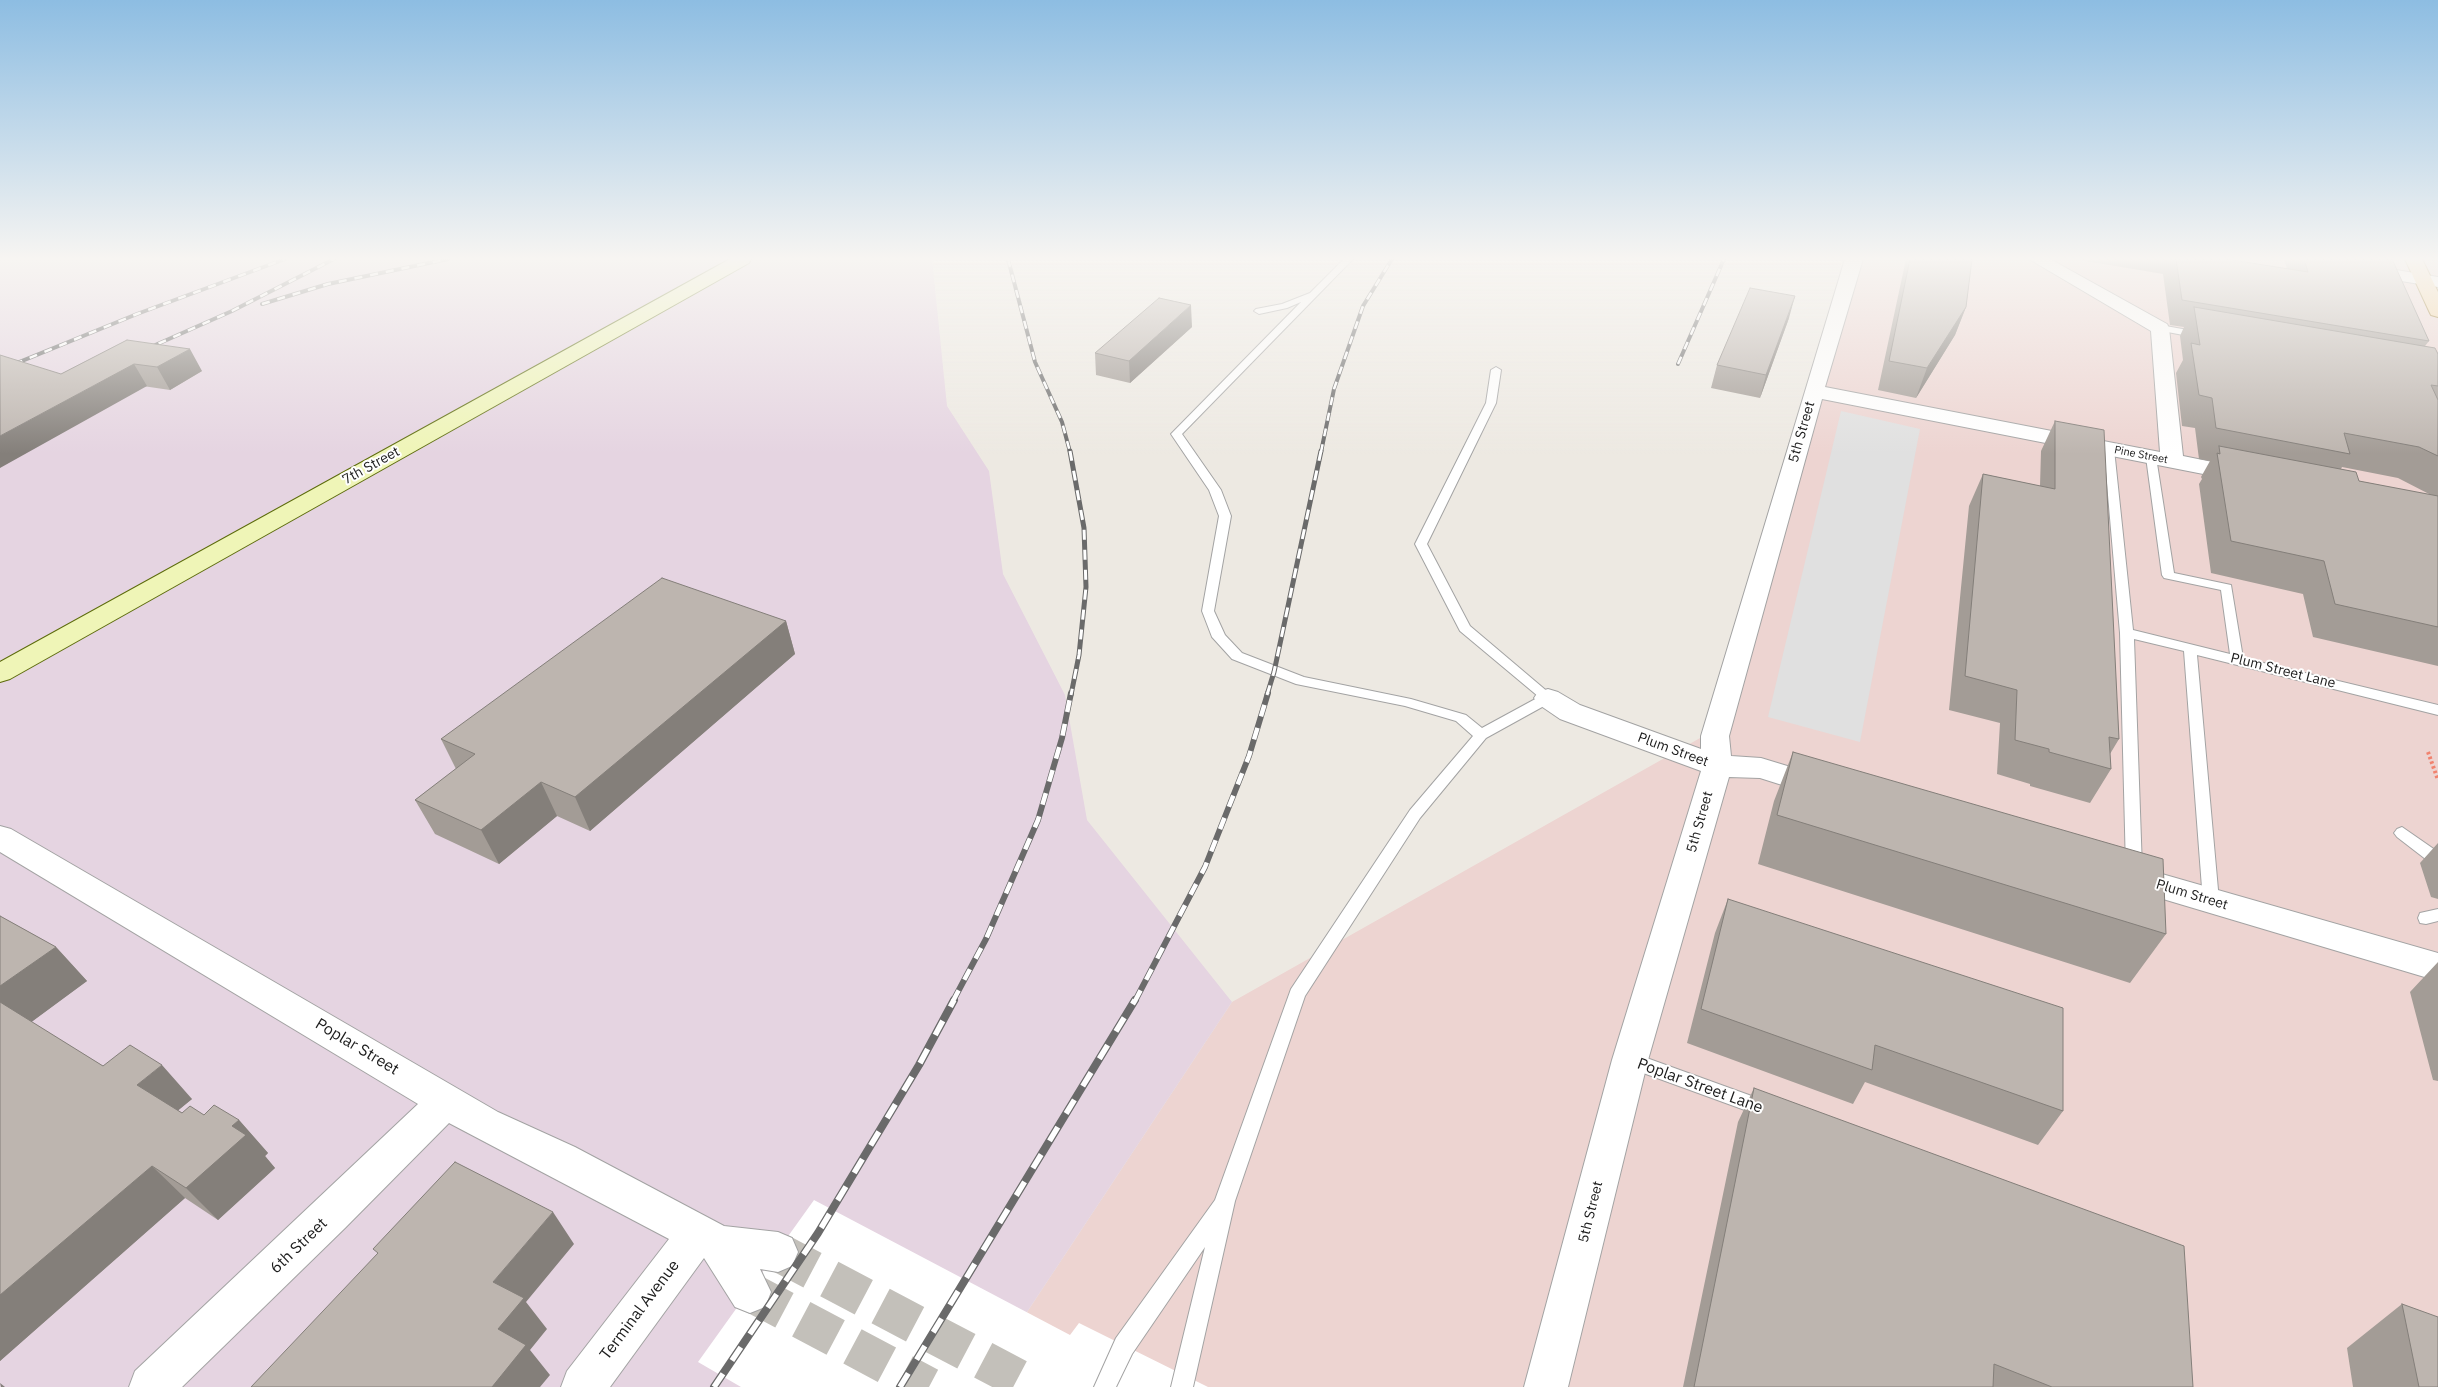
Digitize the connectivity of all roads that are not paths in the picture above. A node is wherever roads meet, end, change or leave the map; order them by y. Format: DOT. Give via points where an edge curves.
graph roads {
  1 [pos="627,324"];
  2 [pos="1287,324"];
  3 [pos="1834,324"];
  4 [pos="2152,324"];
  5 [pos="2160,328"];
  6 [pos="2208,337"];
  7 [pos="1496,370"];
  8 [pos="1814,391"];
  9 [pos="2109,449"];
  10 [pos="2162,459"];
  11 [pos="2267,480"];
  12 [pos="2128,634"];
  13 [pos="2190,649"];
  14 [pos="2237,660"];
  15 [pos="0,673"];
  16 [pos="1548,698"];
  17 [pos="2438,710"];
  18 [pos="1481,735"];
  19 [pos="1717,766"];
  20 [pos="1843,792"];
  21 [pos="2402,833"];
  22 [pos="0,837"];
  23 [pos="2438,860"];
  24 [pos="2097,867"];
  25 [pos="2135,878"];
  26 [pos="2211,901"];
  27 [pos="2438,967"];
  28 [pos="1630,1060"];
  29 [pos="444,1102"];
  30 [pos="1786,1117"];
  31 [pos="1224,1201"];
  32 [pos="709,1239"];
  33 [pos="778,1252"];
  34 [pos="750,1292"];
  35 [pos="151,1387"];
  36 [pos="583,1387"];
  37 [pos="1105,1387"];
  38 [pos="1182,1387"];
  39 [pos="1546,1387"];
  1 -- 15 [label="street, 7th Street"];
  2 -- 18 [label="lane" via="1176,434 1215,490 1225,516 1208,611 1219,637 1237,656 1301,681 1406,702 1461,718"];
  3 -- 8 [label="street, 5th Street"];
  4 -- 5 [label="street"];
  5 -- 6 [label="lane"];
  5 -- 10 [label="street"];
  7 -- 16 [label="lane" via="1491,403 1421,544 1465,628"];
  8 -- 9 [label="street, Pine Street"];
  8 -- 19 [label="street, 5th Street" via="1715,736"];
  9 -- 10 [label="street, Pine Street"];
  9 -- 12 [label="lane"];
  10 -- 11 [label="street, Pine Street"];
  10 -- 14 [label="lane" via="2168,575 2227,588"];
  12 -- 13 [label="lane, Plum Street Lane"];
  12 -- 25 [label="lane"];
  13 -- 14 [label="lane, Plum Street Lane"];
  13 -- 26 [label="lane"];
  14 -- 17 [label="lane, Plum Street Lane"];
  16 -- 18 [label="lane"];
  16 -- 19 [label="street, Plum Street" via="1570,712"];
  18 -- 31 [label="lane" via="1415,814 1298,994"];
  19 -- 20 [label="street, Plum Street" via="1762,768"];
  19 -- 28 [label="street, 5th Street"];
  21 -- 23 [label="lane"];
  22 -- 29 [label="street, Poplar Street" via="391,1067"];
  24 -- 25 [label="street, Plum Street"];
  25 -- 26 [label="street, Plum Street"];
  26 -- 27 [label="street, Plum Street"];
  28 -- 30 [label="lane, Poplar Street Lane"];
  28 -- 39 [label="street, 5th Street"];
  29 -- 32 [label="street, Poplar Street"];
  29 -- 35 [label="street, 6th Street"];
  31 -- 37 [label="lane" via="1124,1346"];
  31 -- 38 [label="lane"];
  32 -- 33 [label="street, Poplar Street"];
  32 -- 34 [label="street, Poplar Street"];
  32 -- 36 [label="street, Terminal Avenue"];
}
